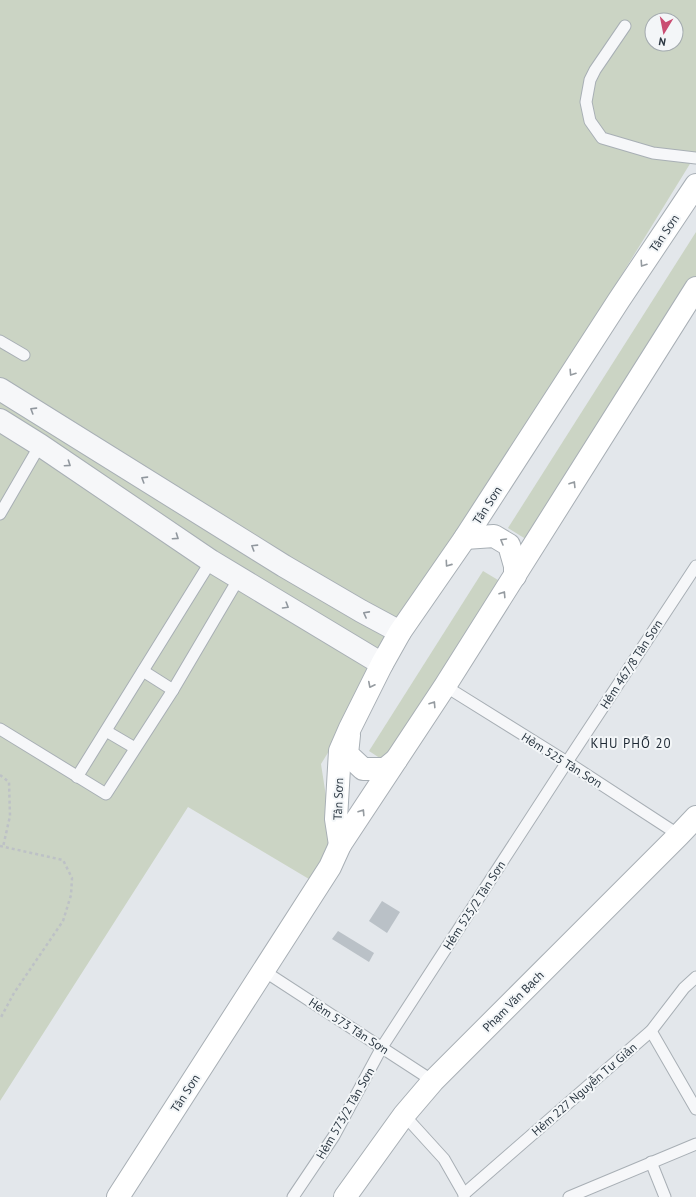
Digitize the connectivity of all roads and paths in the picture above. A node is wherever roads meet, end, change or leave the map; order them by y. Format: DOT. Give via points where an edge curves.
graph roads {
  1 [pos="625,26"];
  2 [pos="696,158"];
  3 [pos="696,185"];
  4 [pos="694,297"];
  5 [pos="0,341"];
  6 [pos="24,355"];
  7 [pos="1,392"];
  8 [pos="0,420"];
  9 [pos="40,445"];
  10 [pos="0,514"];
  11 [pos="465,538"];
  12 [pos="211,561"];
  13 [pos="284,566"];
  14 [pos="696,566"];
  15 [pos="515,576"];
  16 [pos="239,578"];
  17 [pos="266,594"];
  18 [pos="400,632"];
  19 [pos="382,664"];
  20 [pos="143,671"];
  21 [pos="445,686"];
  22 [pos="173,690"];
  23 [pos="350,728"];
  24 [pos="0,729"];
  25 [pos="106,731"];
  26 [pos="135,748"];
  27 [pos="396,760"];
  28 [pos="567,762"];
  29 [pos="0,775"];
  30 [pos="77,777"];
  31 [pos="696,817"];
  32 [pos="679,835"];
  33 [pos="340,845"];
  34 [pos="2,847"];
  35 [pos="264,971"];
  36 [pos="696,977"];
  37 [pos="0,1019"];
  38 [pos="651,1031"];
  39 [pos="382,1047"];
  40 [pos="434,1081"];
  41 [pos="696,1109"];
  42 [pos="404,1115"];
  43 [pos="696,1144"];
  44 [pos="651,1162"];
  45 [pos="464,1195"];
  46 [pos="118,1197"];
  47 [pos="293,1197"];
  48 [pos="345,1197"];
  49 [pos="569,1197"];
  50 [pos="665,1197"];
  1 -- 2 [label="lane" via="590,80 586,102 590,121 602,138 653,153"];
  3 -- 11 [label="street, Tân Sơn, one-way"];
  15 -- 4 [label="street, Tân Sơn, one-way"];
  5 -- 6 [label="lane"];
  13 -- 7 [label="street, one-way"];
  8 -- 9 [label="street"];
  9 -- 10 [label="lane"];
  9 -- 12 [label="street, one-way"];
  15 -- 11 [label="street, one-way" via="509,545 494,536"];
  11 -- 18 [label="street, Tân Sơn, one-way"];
  12 -- 16 [label="street"];
  12 -- 20 [label="lane"];
  13 -- 17 [label="street"];
  18 -- 13 [label="street, one-way"];
  14 -- 28 [label="lane, Hẻm 467/8 Tân Sơn"];
  21 -- 15 [label="street, Tân Sơn, one-way"];
  16 -- 17 [label="street"];
  16 -- 22 [label="lane"];
  17 -- 19 [label="street, one-way"];
  18 -- 19 [label="street, Tân Sơn"];
  19 -- 23 [label="street, Tân Sơn, one-way"];
  20 -- 22 [label="lane"];
  20 -- 25 [label="lane"];
  27 -- 21 [label="street, Tân Sơn, one-way"];
  21 -- 28 [label="lane, Hẻm 525 Tân Sơn"];
  22 -- 26 [label="lane"];
  23 -- 27 [label="street" via="347,754 363,770 385,769"];
  23 -- 33 [label="street, Tân Sơn" via="340,751 336,819"];
  24 -- 30 [label="lane"];
  25 -- 26 [label="lane"];
  25 -- 30 [label="lane"];
  26 -- 30 [label="lane" via="106,794"];
  33 -- 27 [label="street, Tân Sơn, one-way"];
  28 -- 32 [label="lane, Hẻm 525 Tân Sơn"];
  28 -- 39 [label="lane, Hẻm 525/2 Tân Sơn"];
  29 -- 34 [label="path" via="9,782 10,816"];
  31 -- 32 [label="street, Phạm Văn Bạch"];
  32 -- 40 [label="street, Phạm Văn Bạch"];
  33 -- 35 [label="street, Tân Sơn" via="330,867"];
  34 -- 37 [label="path" via="63,860 72,878 71,895 63,920 14,993"];
  35 -- 39 [label="lane, Hẻm 573 Tân Sơn"];
  35 -- 46 [label="street, Tân Sơn"];
  36 -- 38 [label="lane, Hẻm 227 Nguyễn Tư Giản" via="684,988"];
  38 -- 41 [label="lane"];
  38 -- 45 [label="lane, Hẻm 227 Nguyễn Tư Giản"];
  39 -- 40 [label="lane, Hẻm 573 Tân Sơn"];
  39 -- 47 [label="lane, Hẻm 573/2 Tân Sơn" via="334,1136"];
  40 -- 42 [label="street, Phạm Văn Bạch"];
  42 -- 45 [label="lane" via="444,1159"];
  42 -- 48 [label="street, Phạm Văn Bạch"];
  43 -- 44 [label="lane"];
  44 -- 49 [label="lane"];
  44 -- 50 [label="lane"];
}
